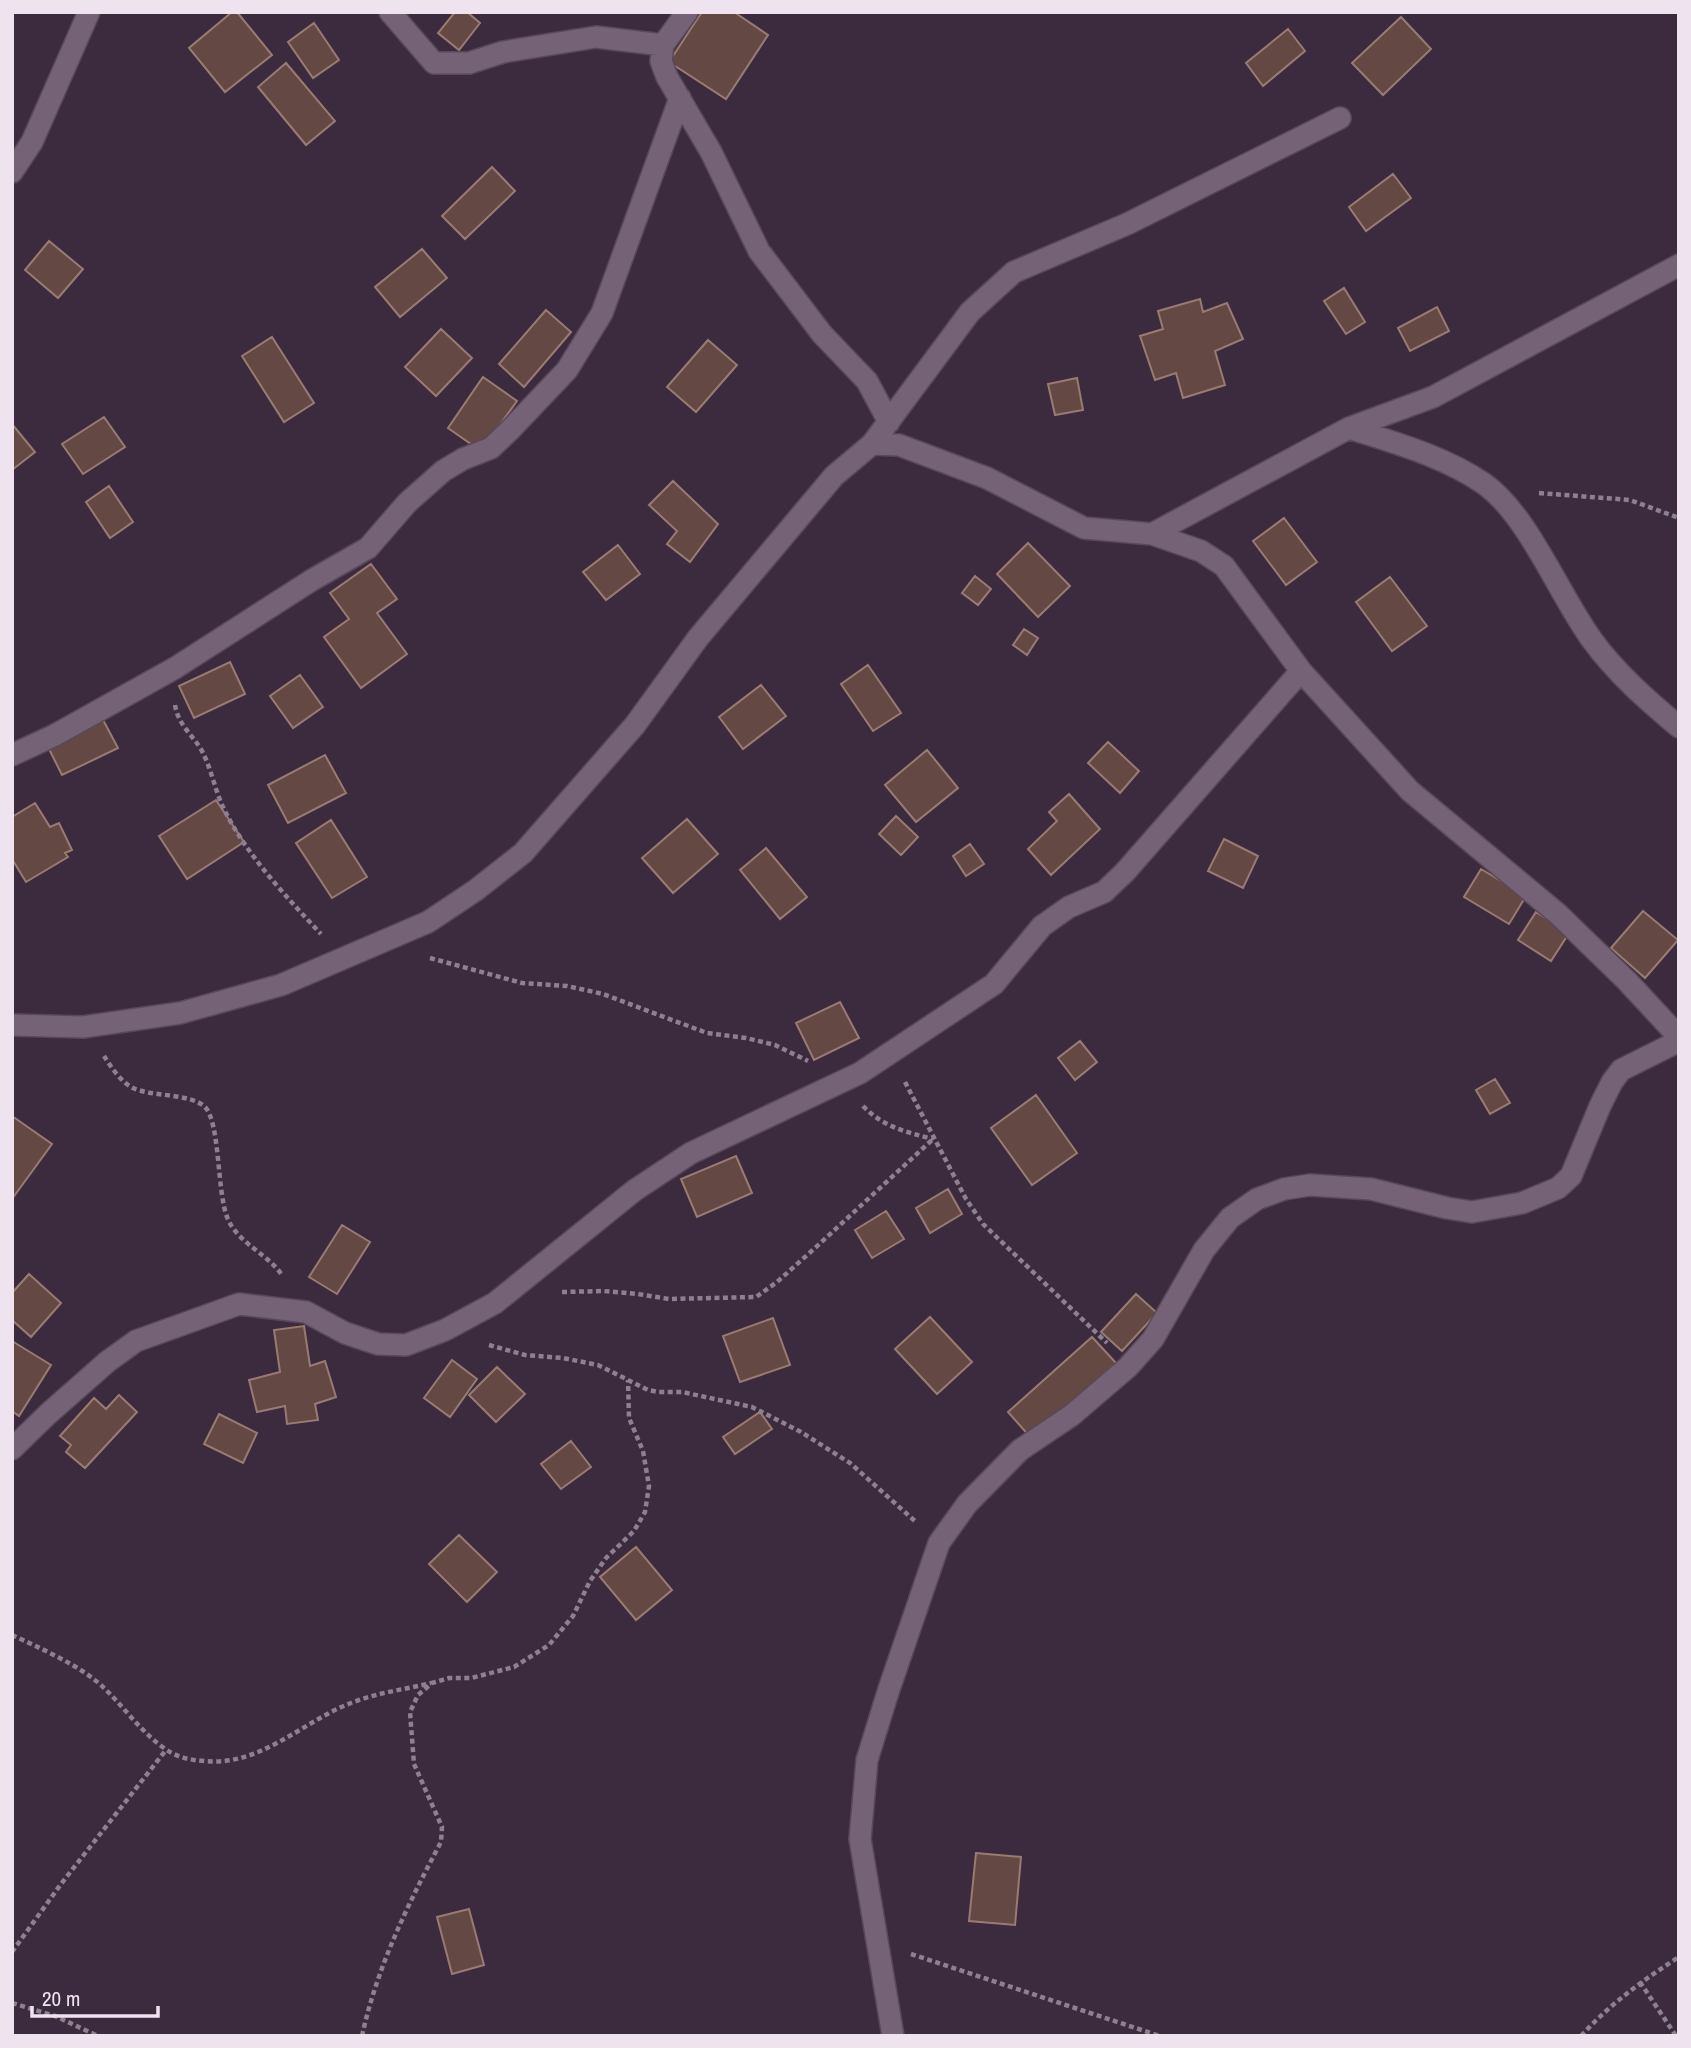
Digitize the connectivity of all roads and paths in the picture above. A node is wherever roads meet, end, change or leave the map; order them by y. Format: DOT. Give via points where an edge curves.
graph roads {
  1 [pos="89,12"];
  2 [pos="390,12"];
  3 [pos="687,12"];
  4 [pos="663,45"];
  5 [pos="680,98"];
  6 [pos="1340,118"];
  7 [pos="12,172"];
  8 [pos="1679,265"];
  9 [pos="889,422"];
  10 [pos="1349,428"];
  11 [pos="872,444"];
  12 [pos="1483,483"];
  13 [pos="1679,518"];
  14 [pos="1152,534"];
  15 [pos="175,668"];
  16 [pos="1301,671"];
  17 [pos="1679,727"];
  18 [pos="12,755"];
  19 [pos="344,957"];
  20 [pos="429,958"];
  21 [pos="12,1025"];
  22 [pos="83,1027"];
  23 [pos="1679,1039"];
  24 [pos="891,1053"];
  25 [pos="840,1083"];
  26 [pos="933,1139"];
  27 [pos="561,1293"];
  28 [pos="306,1312"];
  29 [pos="445,1330"];
  30 [pos="1128,1367"];
  31 [pos="628,1380"];
  32 [pos="12,1449"];
  33 [pos="939,1543"];
  34 [pos="12,1635"];
  35 [pos="432,1683"];
  36 [pos="166,1751"];
  37 [pos="877,1943"];
  38 [pos="12,1952"];
  39 [pos="1679,1957"];
  40 [pos="1640,1982"];
  41 [pos="12,2003"];
  42 [pos="98,2036"];
  43 [pos="362,2036"];
  44 [pos="894,2036"];
  45 [pos="1160,2036"];
  46 [pos="1581,2036"];
  47 [pos="1676,2036"];
  1 -- 7 [label="street" via="33,142"];
  2 -- 4 [label="street" via="434,64 469,63 503,52 596,37"];
  3 -- 4 [label="street"];
  4 -- 5 [label="street" via="667,77"];
  5 -- 9 [label="street" via="759,251 822,334 867,381"];
  5 -- 15 [label="street" via="602,313 567,370 491,448 443,471 416,495 368,548"];
  6 -- 9 [label="street" via="1127,224 1014,272 970,312"];
  8 -- 10 [label="street" via="1433,397"];
  9 -- 11 [label="street"];
  10 -- 12 [label="street" via="1430,454"];
  10 -- 14 [label="street"];
  11 -- 14 [label="street" via="899,445 987,478 1084,528"];
  11 -- 19 [label="street" via="834,476 698,638 635,725 523,853 428,922"];
  12 -- 13 [label="path" via="1538,493 1630,500"];
  12 -- 17 [label="street" via="1511,508 1591,639 1626,682"];
  14 -- 16 [label="street" via="1201,551 1224,566"];
  15 -- 18 [label="street"];
  15 -- 19 [label="path" via="176,710 201,750 226,814 271,876"];
  16 -- 23 [label="street" via="1410,791 1558,914"];
  16 -- 24 [label="street" via="1174,820 1104,892 1069,907 1042,926 994,984"];
  19 -- 22 [label="street" via="281,985 180,1013"];
  20 -- 25 [label="path" via="522,983 597,993 707,1033 775,1045"];
  21 -- 22 [label="street"];
  22 -- 28 [label="path" via="131,1087 195,1101 206,1108 213,1121 221,1195 231,1225 276,1267"];
  23 -- 30 [label="street" via="1621,1070 1571,1175 1558,1188 1522,1203 1472,1212 1371,1189 1310,1185 1257,1199 1230,1218 1204,1250 1153,1339"];
  24 -- 25 [label="street"];
  24 -- 26 [label="path"];
  25 -- 26 [label="path" via="876,1119"];
  25 -- 29 [label="street" via="691,1153 635,1190 495,1303"];
  26 -- 27 [label="path" via="756,1297 669,1300 603,1291"];
  26 -- 30 [label="path" via="983,1224"];
  28 -- 29 [label="street" via="378,1344 406,1345"];
  28 -- 32 [label="street" via="239,1304 136,1341"];
  29 -- 31 [label="path" via="524,1355 598,1365"];
  30 -- 33 [label="street" via="1072,1415 1020,1450 967,1504"];
  31 -- 33 [label="path" via="659,1392 682,1392 752,1408 801,1432 850,1463"];
  31 -- 35 [label="path" via="629,1418 643,1451 649,1486 645,1512 634,1531 606,1558 573,1616 549,1645 514,1667"];
  33 -- 37 [label="street" via="867,1760 860,1839"];
  34 -- 36 [label="path" via="54,1654 103,1686"];
  35 -- 36 [label="path" via="359,1700 259,1753 223,1763 186,1759"];
  35 -- 43 [label="path" via="418,1695 410,1712 410,1730 414,1763 442,1827 441,1842 381,1967"];
  36 -- 38 [label="path"];
  37 -- 44 [label="street"];
  37 -- 45 [label="path"];
  39 -- 40 [label="path"];
  40 -- 46 [label="path"];
  40 -- 47 [label="path"];
  41 -- 42 [label="path"];
}
